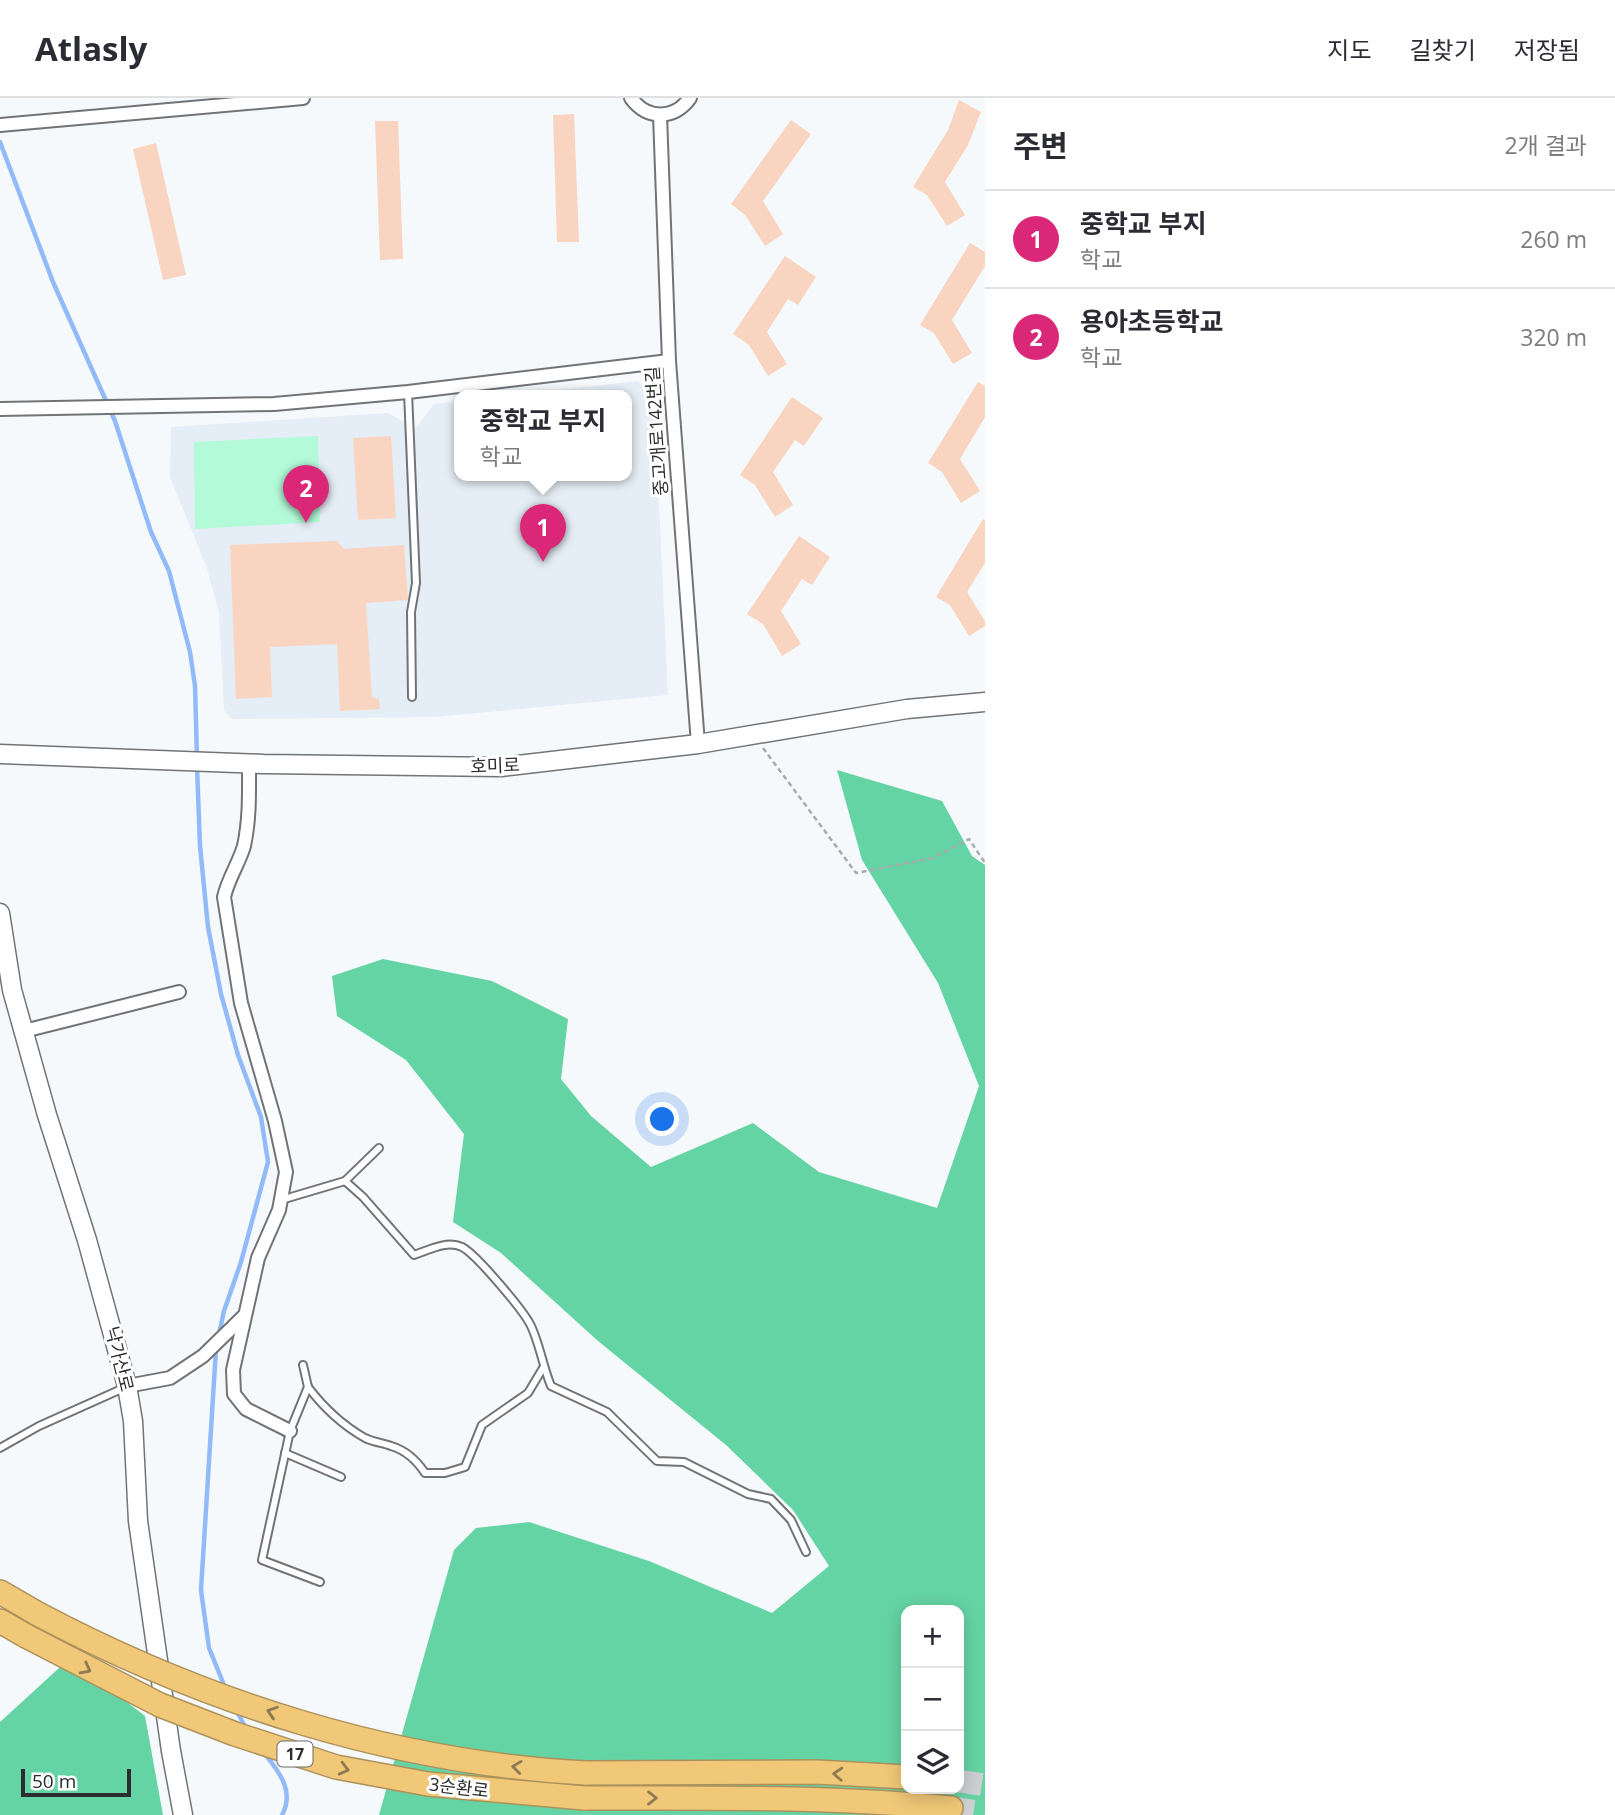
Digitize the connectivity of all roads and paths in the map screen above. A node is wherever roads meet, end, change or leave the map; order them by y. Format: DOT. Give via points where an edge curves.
graph roads {
  1 [pos="303,98"];
  2 [pos="631,98"];
  3 [pos="690,98"];
  4 [pos="660,115"];
  5 [pos="0,125"];
  6 [pos="669,360"];
  7 [pos="408,392"];
  8 [pos="0,409"];
  9 [pos="412,696"];
  10 [pos="985,702"];
  11 [pos="753,734"];
  12 [pos="698,744"];
  13 [pos="0,754"];
  14 [pos="248,764"];
  15 [pos="985,863"];
  16 [pos="0,913"];
  17 [pos="179,992"];
  18 [pos="24,1031"];
  19 [pos="379,1148"];
  20 [pos="345,1181"];
  21 [pos="281,1200"];
  22 [pos="246,1314"];
  23 [pos="303,1364"];
  24 [pos="543,1368"];
  25 [pos="127,1386"];
  26 [pos="307,1387"];
  27 [pos="290,1431"];
  28 [pos="0,1448"];
  29 [pos="285,1453"];
  30 [pos="341,1477"];
  31 [pos="806,1552"];
  32 [pos="320,1582"];
  33 [pos="0,1592"];
  34 [pos="0,1621"];
  35 [pos="901,1777"];
  36 [pos="951,1808"];
  37 [pos="183,1815"];
  1 -- 5 [label="street"];
  2 -- 4 [label="street" via="639,108"];
  3 -- 4 [label="street" via="671,114"];
  4 -- 6 [label="street, 중고개로142번길"];
  6 -- 7 [label="street"];
  6 -- 12 [label="street, 중고개로142번길"];
  7 -- 8 [label="street" via="274,404"];
  7 -- 9 [label="lane" via="416,583 411,612"];
  10 -- 11 [label="street, 호미로" via="907,709"];
  11 -- 12 [label="street, 호미로"];
  11 -- 15 [label="path" via="856,873 933,858 969,839"];
  12 -- 14 [label="street, 호미로" via="501,767"];
  13 -- 14 [label="street, 호미로"];
  14 -- 21 [label="street" via="250,810 243,848 225,897 241,1003 286,1172"];
  16 -- 18 [label="street, 낙가산로" via="12,990"];
  17 -- 18 [label="street"];
  18 -- 25 [label="street, 낙가산로"];
  19 -- 20 [label="lane"];
  20 -- 21 [label="lane"];
  20 -- 24 [label="lane" via="414,1255 445,1245 462,1247 488,1271 530,1325"];
  21 -- 22 [label="street" via="258,1258"];
  22 -- 25 [label="street" via="203,1356 170,1378"];
  22 -- 27 [label="street" via="233,1370 234,1394 246,1409"];
  23 -- 26 [label="lane"];
  24 -- 26 [label="lane" via="528,1392 482,1425 465,1467 445,1473 425,1473 395,1447 368,1440 342,1423"];
  24 -- 31 [label="lane" via="551,1386 607,1412 657,1461 684,1462 748,1494 771,1499 791,1520"];
  25 -- 28 [label="lane"];
  25 -- 37 [label="street, 낙가산로" via="138,1521"];
  26 -- 27 [label="lane"];
  27 -- 29 [label="lane"];
  29 -- 30 [label="lane"];
  29 -- 32 [label="lane" via="262,1560"];
  35 -- 33 [label="highway, 3순환로 / 17, one-way, bridge" via="585,1773 474,1762 315,1726 189,1684 93,1642"];
  34 -- 36 [label="highway, 3순환로 / 17, one-way, bridge" via="160,1705 337,1767 428,1784 584,1798 720,1798"];
}
